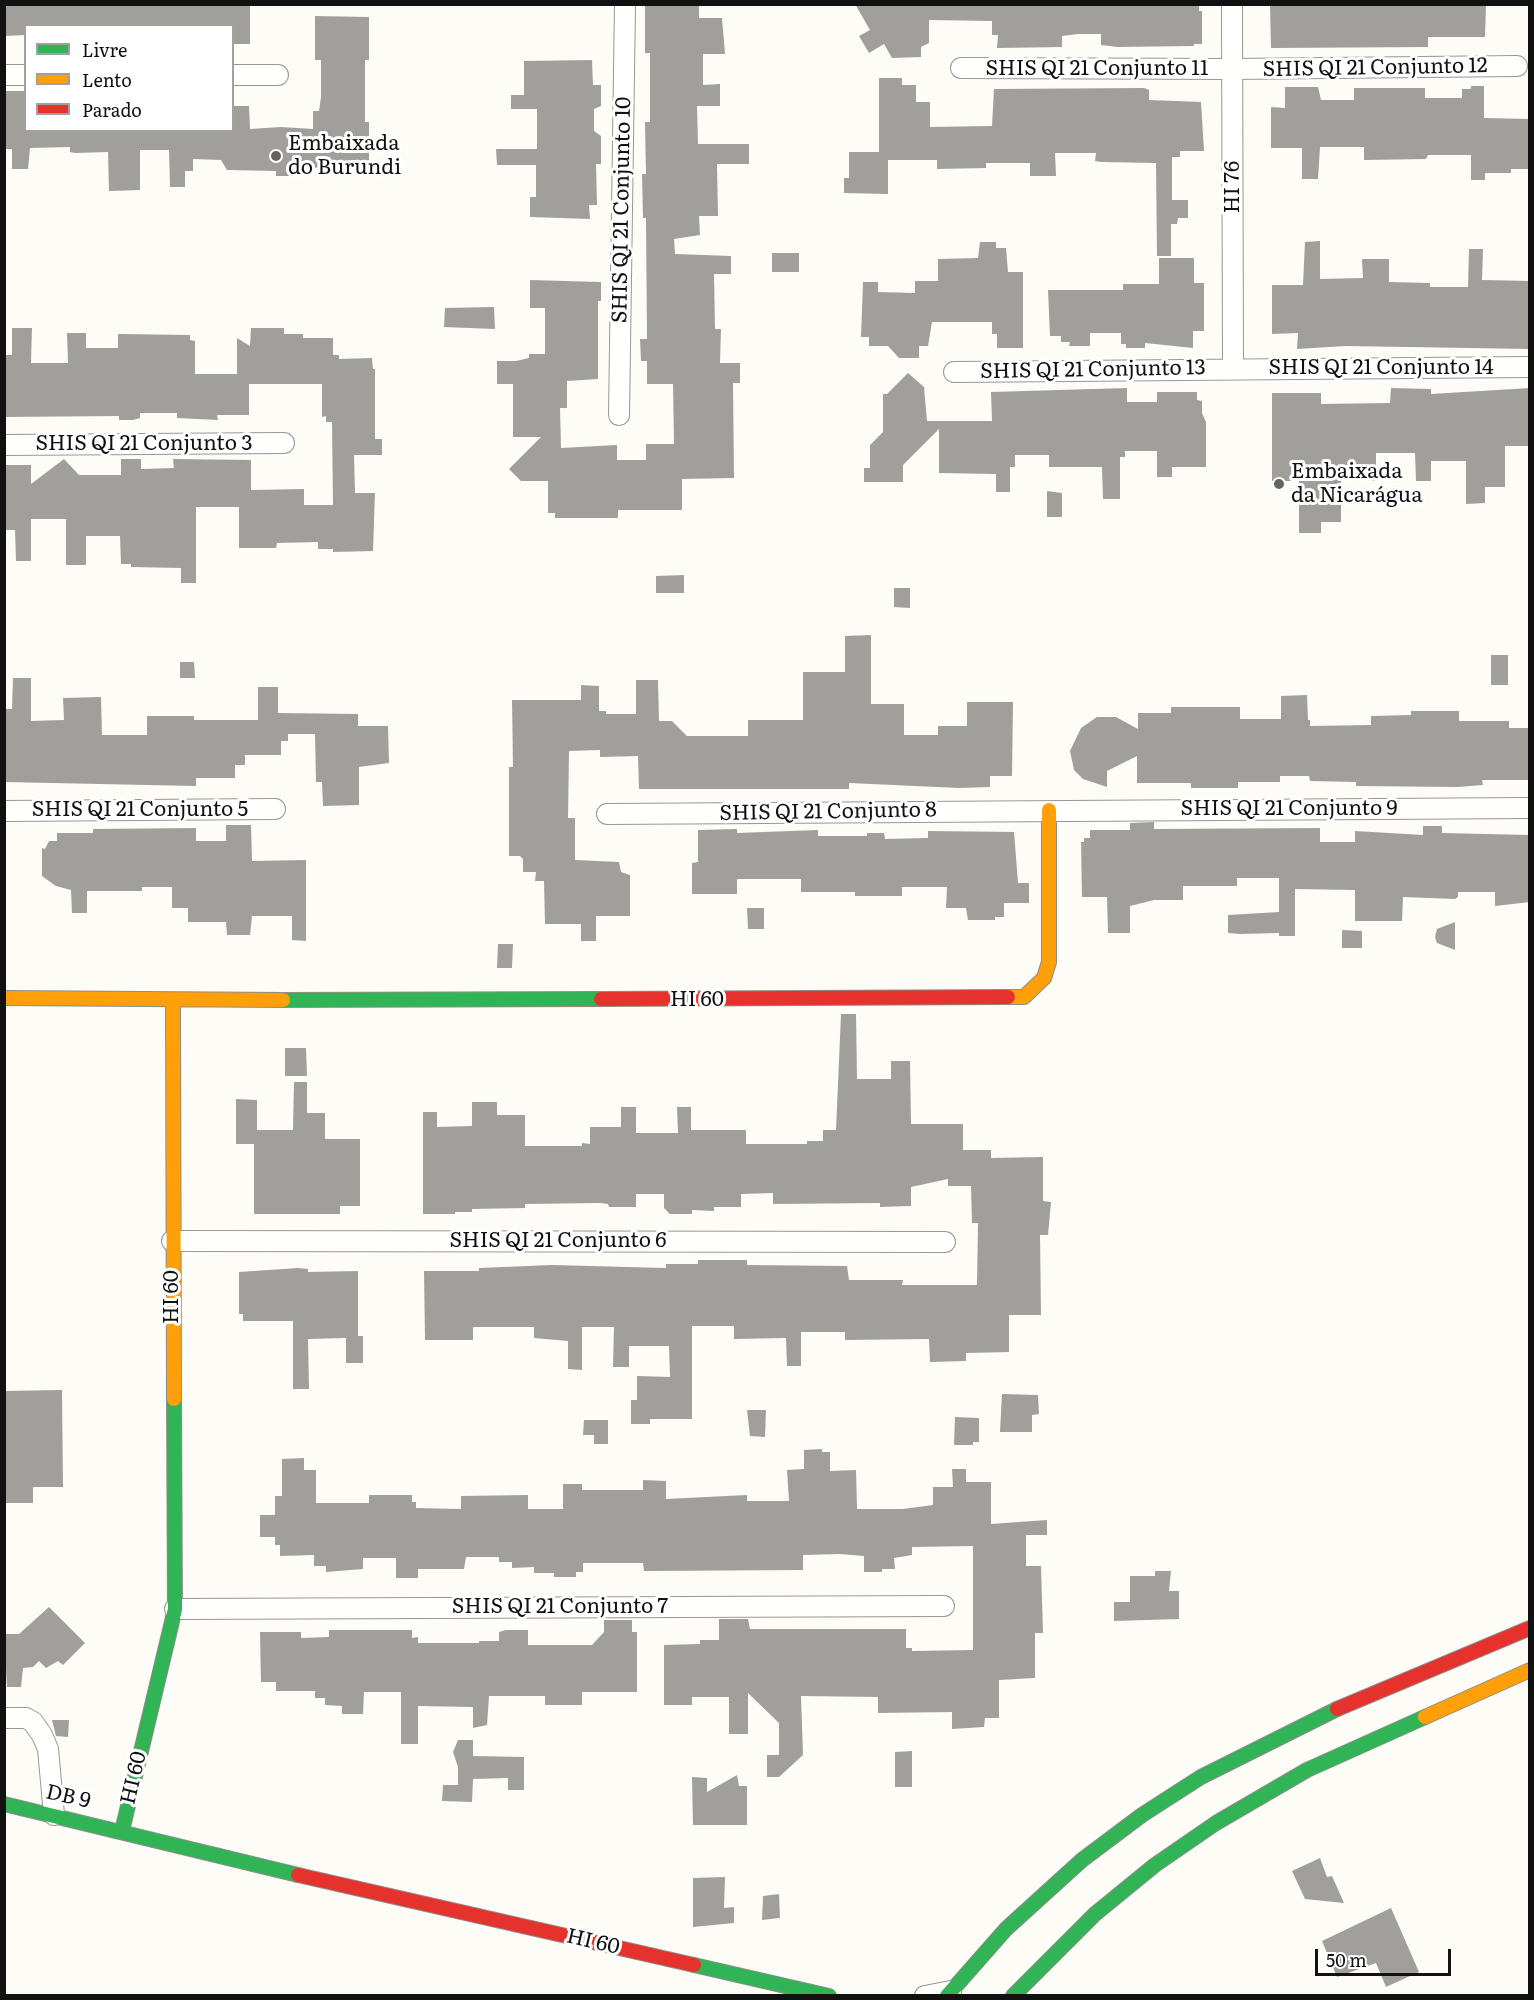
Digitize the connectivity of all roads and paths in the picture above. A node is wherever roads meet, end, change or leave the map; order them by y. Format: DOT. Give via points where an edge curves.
graph roads {
  1 [pos="625,4"];
  2 [pos="1232,4"];
  3 [pos="1517,66"];
  4 [pos="961,68"];
  5 [pos="1233,69"];
  6 [pos="4,75"];
  7 [pos="24,75"];
  8 [pos="234,75"];
  9 [pos="278,75"];
  10 [pos="1530,367"];
  11 [pos="1233,369"];
  12 [pos="954,372"];
  13 [pos="619,415"];
  14 [pos="284,443"];
  15 [pos="4,445"];
  16 [pos="1530,808"];
  17 [pos="275,809"];
  18 [pos="1049,810"];
  19 [pos="4,812"];
  20 [pos="608,814"];
  21 [pos="4,998"];
  22 [pos="173,1001"];
  23 [pos="172,1241"];
  24 [pos="945,1242"];
  25 [pos="944,1606"];
  26 [pos="175,1609"];
  27 [pos="1530,1628"];
  28 [pos="1530,1670"];
  29 [pos="4,1718"];
  30 [pos="4,1804"];
  31 [pos="54,1815"];
  32 [pos="122,1832"];
  33 [pos="949,1993"];
  34 [pos="829,1995"];
  35 [pos="925,1995"];
  36 [pos="1014,1995"];
  1 -- 13 [label="street, SHIS QI 21 Conjunto 10"];
  2 -- 5 [label="street, HI 76"];
  3 -- 5 [label="street, SHIS QI 21 Conjunto 12"];
  4 -- 5 [label="street, SHIS QI 21 Conjunto 11"];
  5 -- 11 [label="street, HI 76"];
  6 -- 7 [label="street"];
  8 -- 9 [label="street"];
  10 -- 11 [label="street, SHIS QI 21 Conjunto 14"];
  11 -- 12 [label="street, SHIS QI 21 Conjunto 13"];
  14 -- 15 [label="street, SHIS QI 21 Conjunto 3"];
  16 -- 18 [label="street, SHIS QI 21 Conjunto 9"];
  17 -- 19 [label="street, SHIS QI 21 Conjunto 5"];
  18 -- 20 [label="street, SHIS QI 21 Conjunto 8"];
  18 -- 22 [label="street, HI 60" via="1049,962 1044,978 1024,997"];
  21 -- 22 [label="street, HI 60"];
  22 -- 23 [label="street, HI 60"];
  23 -- 24 [label="street, SHIS QI 21 Conjunto 6"];
  23 -- 26 [label="street, HI 60"];
  25 -- 26 [label="street, SHIS QI 21 Conjunto 7"];
  26 -- 32 [label="street, HI 60"];
  27 -- 33 [label="street" via="1339,1708 1201,1778 1082,1860 1006,1929"];
  28 -- 36 [label="street" via="1307,1770 1215,1823 1095,1914"];
  29 -- 31 [label="street" via="26,1718 42,1735 48,1749"];
  30 -- 31 [label="street, DB 9"];
  31 -- 32 [label="street, DB 9"];
  32 -- 34 [label="street, HI 60"];
  33 -- 35 [label="street"];
}
